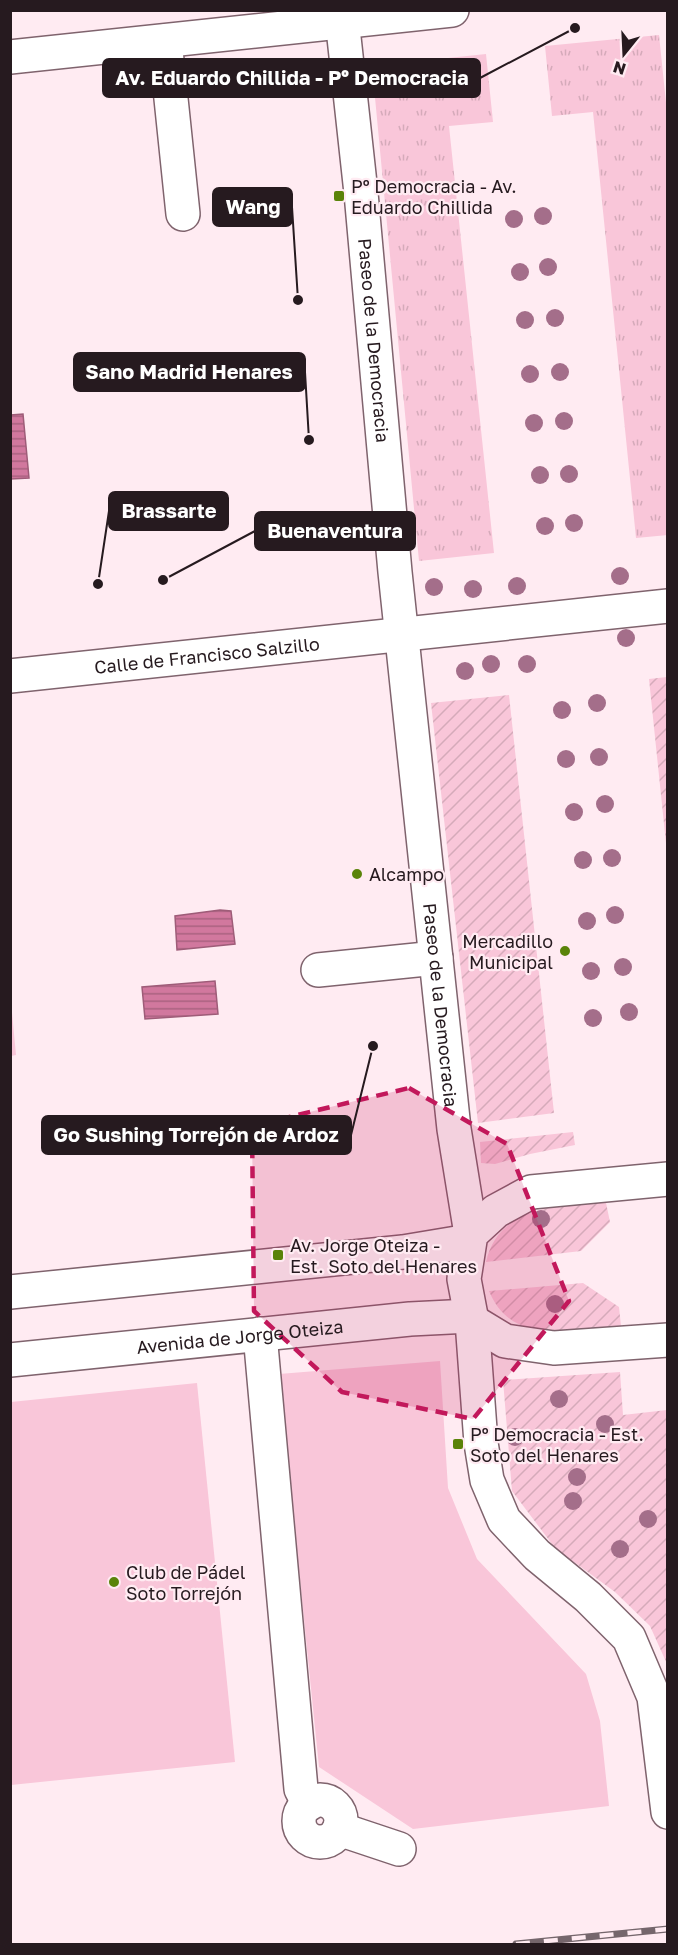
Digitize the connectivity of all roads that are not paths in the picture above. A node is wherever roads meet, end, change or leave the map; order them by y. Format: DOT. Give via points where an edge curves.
graph roads {
  1 [pos="452,10"];
  2 [pos="341,15"];
  3 [pos="165,41"];
  4 [pos="10,57"];
  5 [pos="183,214"];
  6 [pos="668,606"];
  7 [pos="402,634"];
  8 [pos="10,676"];
  9 [pos="436,958"];
  10 [pos="318,970"];
  11 [pos="668,1179"];
  12 [pos="470,1237"];
  13 [pos="10,1292"];
  14 [pos="471,1318"];
  15 [pos="260,1334"];
  16 [pos="668,1340"];
  17 [pos="10,1360"];
  18 [pos="668,1812"];
  19 [pos="399,1850"];
  1 -- 2 [label="street"];
  2 -- 3 [label="street"];
  2 -- 7 [label="street, Paseo de la Democracia"];
  3 -- 4 [label="street"];
  3 -- 5 [label="street"];
  6 -- 7 [label="street"];
  7 -- 8 [label="street, Calle de Francisco Salzillo"];
  7 -- 9 [label="street, Paseo de la Democracia"];
  9 -- 10 [label="street"];
  9 -- 12 [label="street, Paseo de la Democracia"];
  11 -- 12 [label="street" via="531,1192 496,1211"];
  12 -- 13 [label="street" via="403,1252"];
  12 -- 14 [label="street, Paseo de la Democracia" via="464,1279"];
  14 -- 15 [label="street, Avenida de Jorge Oteiza"];
  14 -- 16 [label="street" via="505,1341 554,1348"];
  14 -- 18 [label="street, Paseo de la Democracia" via="487,1480 504,1520 630,1638 654,1697"];
  15 -- 17 [label="street, Avenida de Jorge Oteiza"];
  15 -- 19 [label="street" via="301,1789 309,1804 299,1820 301,1830 315,1842 325,1842 339,1830"];
}
